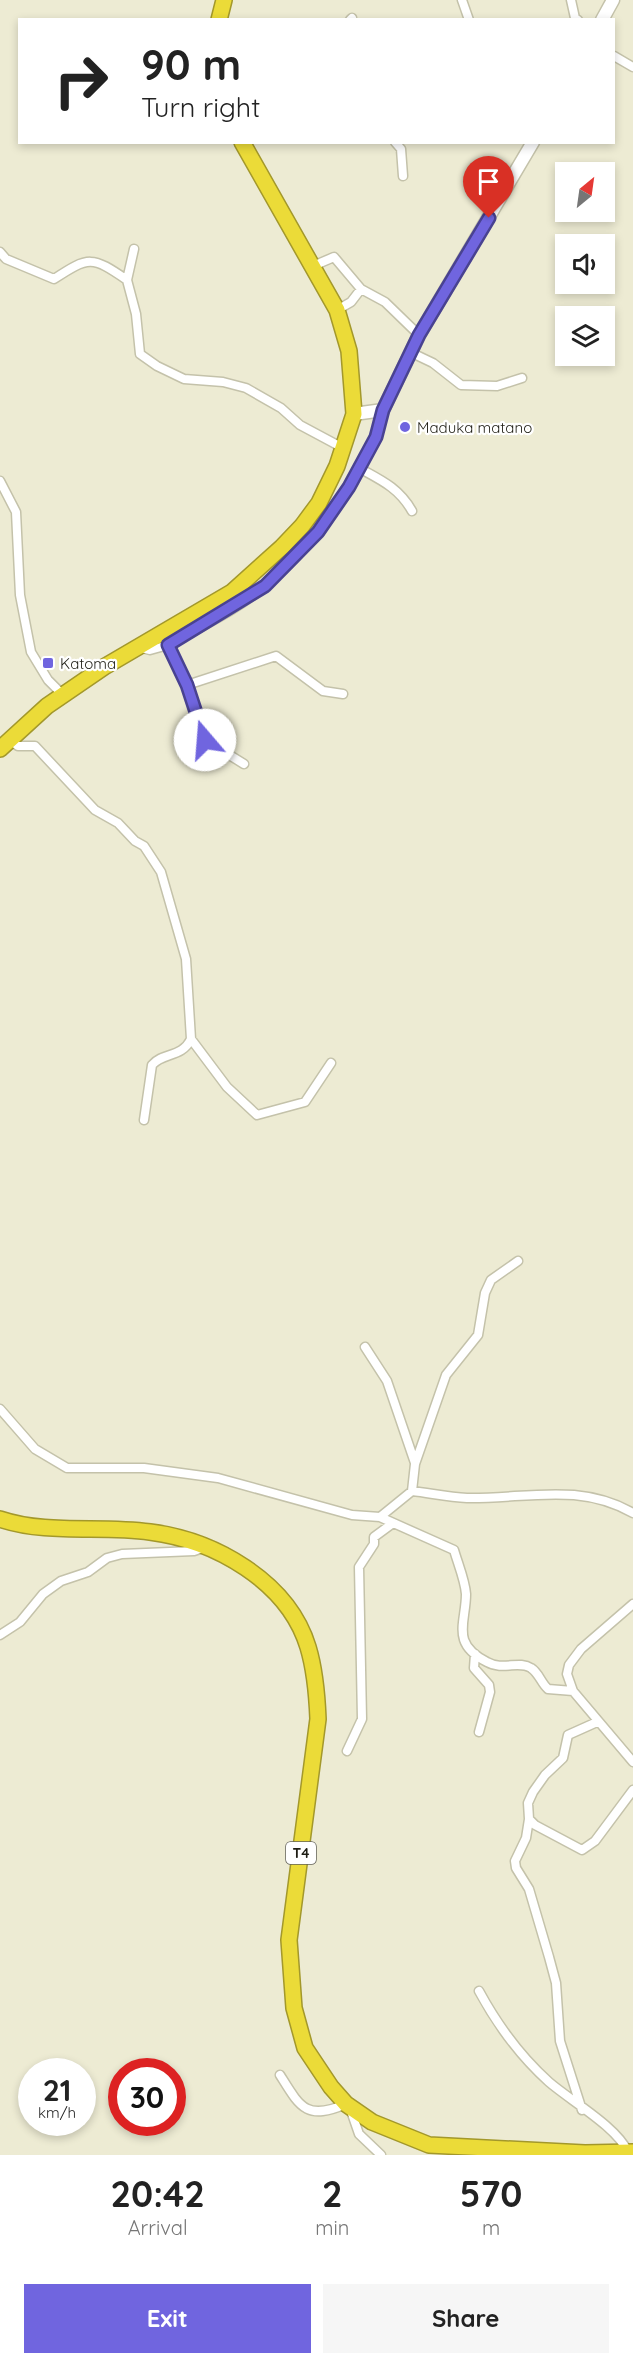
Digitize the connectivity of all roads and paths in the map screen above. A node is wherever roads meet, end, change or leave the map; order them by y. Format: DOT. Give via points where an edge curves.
graph roads {
  1 [pos="462,0"];
  2 [pos="570,0"];
  3 [pos="613,0"];
  4 [pos="468,18"];
  5 [pos="575,18"];
  6 [pos="603,18"];
  7 [pos="615,57"];
  8 [pos="633,67"];
  9 [pos="243,144"];
  10 [pos="397,144"];
  11 [pos="532,144"];
  12 [pos="403,176"];
  13 [pos="134,249"];
  14 [pos="0,252"];
  15 [pos="313,266"];
  16 [pos="127,280"];
  17 [pos="362,289"];
  18 [pos="337,310"];
  19 [pos="419,335"];
  20 [pos="412,353"];
  21 [pos="522,378"];
  22 [pos="383,410"];
  23 [pos="354,414"];
  24 [pos="343,448"];
  25 [pos="359,468"];
  26 [pos="0,482"];
  27 [pos="412,511"];
  28 [pos="168,645"];
  29 [pos="137,647"];
  30 [pos="187,685"];
  31 [pos="343,694"];
  32 [pos="63,695"];
  33 [pos="5,745"];
  34 [pos="244,764"];
  35 [pos="191,1039"];
  36 [pos="331,1063"];
  37 [pos="144,1120"];
  38 [pos="518,1261"];
  39 [pos="365,1347"];
  40 [pos="0,1409"];
  41 [pos="415,1464"];
  42 [pos="412,1491"];
  43 [pos="633,1513"];
  44 [pos="380,1517"];
  45 [pos="0,1519"];
  46 [pos="393,1522"];
  47 [pos="206,1546"];
  48 [pos="633,1604"];
  49 [pos="0,1635"];
  50 [pos="475,1654"];
  51 [pos="573,1691"];
  52 [pos="597,1722"];
  53 [pos="479,1732"];
  54 [pos="347,1751"];
  55 [pos="633,1762"];
  56 [pos="633,1790"];
  57 [pos="529,1819"];
  58 [pos="479,1991"];
  59 [pos="280,2075"];
  60 [pos="348,2106"];
  61 [pos="582,2110"];
  62 [pos="630,2152"];
  63 [pos="585,2154"];
  64 [pos="381,2155"];
  1 -- 4 [label="street"];
  2 -- 5 [label="street"];
  3 -- 6 [label="main road"];
  7 -- 8 [label="street"];
  9 -- 15 [label="highway"];
  10 -- 12 [label="street" via="401,149"];
  11 -- 19 [label="main road"];
  13 -- 16 [label="street"];
  14 -- 16 [label="street" via="6,259 54,279 81,261 102,263"];
  15 -- 17 [label="street" via="334,257"];
  15 -- 18 [label="highway"];
  16 -- 24 [label="street" via="140,354 184,379 246,388 281,408 300,425"];
  17 -- 18 [label="street"];
  17 -- 19 [label="street" via="385,302"];
  18 -- 23 [label="highway" via="349,351"];
  19 -- 20 [label="main road"];
  20 -- 21 [label="street" via="433,363 461,385 497,386"];
  20 -- 22 [label="main road"];
  22 -- 23 [label="main road"];
  22 -- 25 [label="street" via="376,437"];
  23 -- 24 [label="highway"];
  24 -- 29 [label="highway" via="319,503 282,547 232,592"];
  25 -- 27 [label="street" via="388,483 405,498"];
  25 -- 28 [label="street" via="318,532 265,586"];
  26 -- 32 [label="street" via="16,512 20,595 31,652 48,680"];
  28 -- 29 [label="street" via="150,650"];
  28 -- 30 [label="street"];
  29 -- 32 [label="highway"];
  30 -- 31 [label="street" via="276,656 323,691"];
  30 -- 34 [label="street" via="205,740"];
  32 -- 33 [label="highway"];
  33 -- 35 [label="street" via="35,746 94,810 123,827 154,860 185,952"];
  35 -- 36 [label="street" via="227,1087 256,1115 305,1102"];
  35 -- 37 [label="street" via="180,1052 152,1065"];
  38 -- 41 [label="street" via="491,1280 478,1335 446,1375"];
  39 -- 41 [label="street" via="387,1381"];
  40 -- 44 [label="street" via="35,1449 67,1468 144,1468 218,1478 352,1515"];
  41 -- 42 [label="street"];
  42 -- 43 [label="street" via="466,1498 574,1493 606,1499"];
  42 -- 44 [label="street"];
  44 -- 46 [label="street"];
  45 -- 47 [label="highway, T4" via="44,1527 150,1532"];
  46 -- 50 [label="street" via="454,1550 466,1594 461,1629"];
  46 -- 54 [label="street" via="374,1538 359,1567 362,1719"];
  47 -- 49 [label="street" via="194,1551 107,1558 88,1572 61,1581 43,1594 20,1622"];
  47 -- 60 [label="highway, T4" via="255,1575 285,1603 308,1645 318,1719 290,1940 294,2008 305,2048"];
  48 -- 51 [label="street" via="574,1657 567,1674"];
  50 -- 51 [label="street" via="502,1668 525,1665 548,1689"];
  50 -- 53 [label="street" via="474,1668 489,1685 490,1692"];
  51 -- 52 [label="street"];
  52 -- 55 [label="street"];
  52 -- 57 [label="street" via="568,1735 563,1758 533,1792 528,1803"];
  56 -- 57 [label="street" via="595,1841 582,1850"];
  57 -- 61 [label="street" via="516,1868 529,1889 556,1983 560,2041"];
  58 -- 61 [label="street" via="514,2046"];
  59 -- 60 [label="street" via="298,2104 307,2110 325,2112"];
  60 -- 63 [label="highway, T4" via="394,2133 429,2145"];
  60 -- 64 [label="street" via="359,2134"];
  61 -- 62 [label="street" via="614,2132"];
  62 -- 63 [label="highway, T4"];
}
